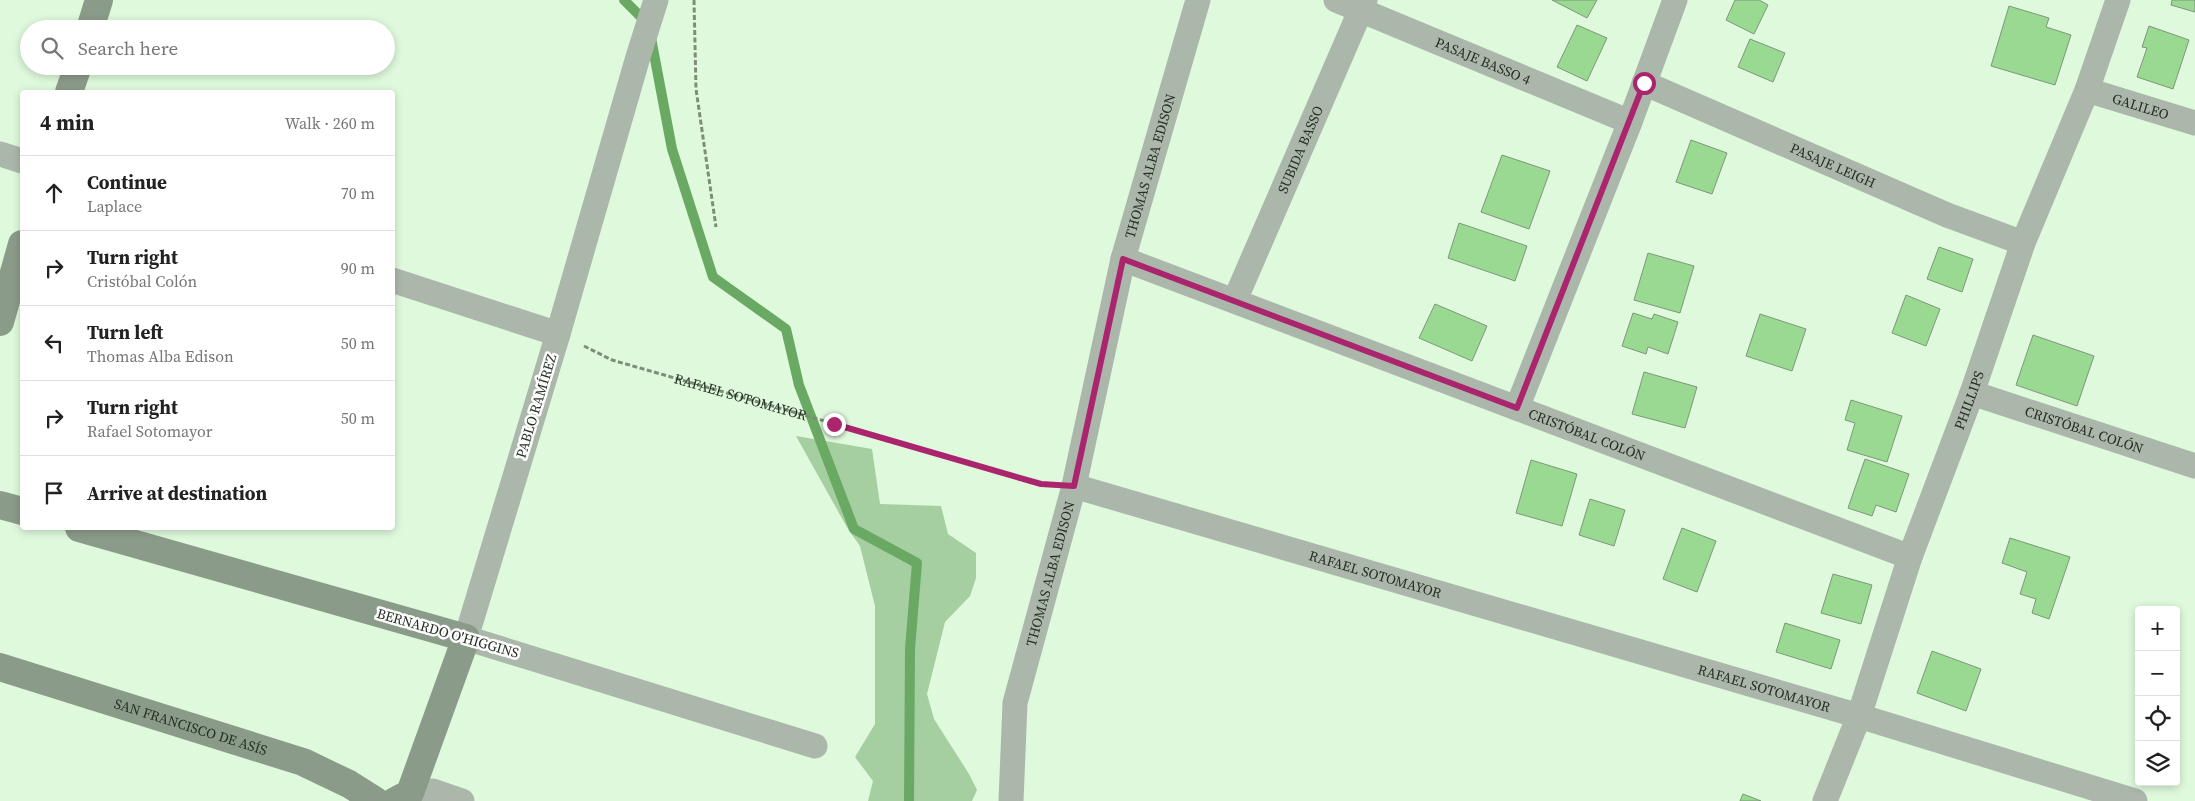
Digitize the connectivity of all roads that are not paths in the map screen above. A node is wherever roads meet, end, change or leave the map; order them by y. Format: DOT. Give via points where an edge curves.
graph roads {
  1 [pos="99,0"];
  2 [pos="656,0"];
  3 [pos="1198,0"];
  4 [pos="1336,0"];
  5 [pos="1675,0"];
  6 [pos="2118,0"];
  7 [pos="1362,5"];
  8 [pos="93,20"];
  9 [pos="75,75"];
  10 [pos="1644,83"];
  11 [pos="70,90"];
  12 [pos="2086,90"];
  13 [pos="1630,122"];
  14 [pos="2195,123"];
  15 [pos="0,154"];
  16 [pos="20,160"];
  17 [pos="2023,243"];
  18 [pos="20,251"];
  19 [pos="1123,259"];
  20 [pos="395,281"];
  21 [pos="1235,300"];
  22 [pos="0,322"];
  23 [pos="558,334"];
  24 [pos="1972,394"];
  25 [pos="1517,408"];
  26 [pos="2195,466"];
  27 [pos="1074,486"];
  28 [pos="0,505"];
  29 [pos="20,511"];
  30 [pos="86,530"];
  31 [pos="1910,557"];
  32 [pos="466,638"];
  33 [pos="0,667"];
  34 [pos="1859,716"];
  35 [pos="815,746"];
  36 [pos="403,797"];
  37 [pos="376,801"];
  38 [pos="462,801"];
  39 [pos="1011,801"];
  40 [pos="1825,801"];
  41 [pos="2135,801"];
  1 -- 8 [label="main road"];
  2 -- 23 [label="street, PABLO RAMÍREZ"];
  3 -- 19 [label="street, THOMAS ALBA EDISON"];
  4 -- 7 [label="street, PASAJE BASSO 4"];
  5 -- 10 [label="street"];
  6 -- 12 [label="street, PHILLIPS"];
  7 -- 13 [label="street, PASAJE BASSO 4"];
  7 -- 21 [label="street, SUBIDA BASSO"];
  9 -- 11 [label="main road"];
  10 -- 13 [label="street"];
  10 -- 17 [label="street, PASAJE LEIGH" via="1947,215"];
  12 -- 14 [label="street, GALILEO"];
  12 -- 17 [label="street, PHILLIPS"];
  13 -- 25 [label="street"];
  15 -- 16 [label="street"];
  17 -- 24 [label="street, PHILLIPS"];
  18 -- 22 [label="main road"];
  19 -- 21 [label="street, CRISTÓBAL COLÓN"];
  19 -- 27 [label="street, THOMAS ALBA EDISON"];
  20 -- 23 [label="street"];
  21 -- 25 [label="street, CRISTÓBAL COLÓN"];
  23 -- 32 [label="street, PABLO RAMÍREZ"];
  24 -- 26 [label="street, CRISTÓBAL COLÓN"];
  24 -- 31 [label="street, PHILLIPS"];
  25 -- 31 [label="street, CRISTÓBAL COLÓN"];
  27 -- 34 [label="street, RAFAEL SOTOMAYOR"];
  27 -- 39 [label="street, THOMAS ALBA EDISON" via="1015,703"];
  28 -- 29 [label="main road"];
  30 -- 32 [label="main road, BERNARDO O'HIGGINS"];
  31 -- 34 [label="street, PHILLIPS"];
  32 -- 35 [label="street, BERNARDO O'HIGGINS"];
  32 -- 36 [label="main road, PABLO RAMÍREZ"];
  33 -- 37 [label="main road, SAN FRANCISCO DE ASÍS" via="303,762"];
  34 -- 40 [label="street, PHILLIPS"];
  34 -- 41 [label="street, RAFAEL SOTOMAYOR"];
  36 -- 38 [label="street" via="433,791"];
}
